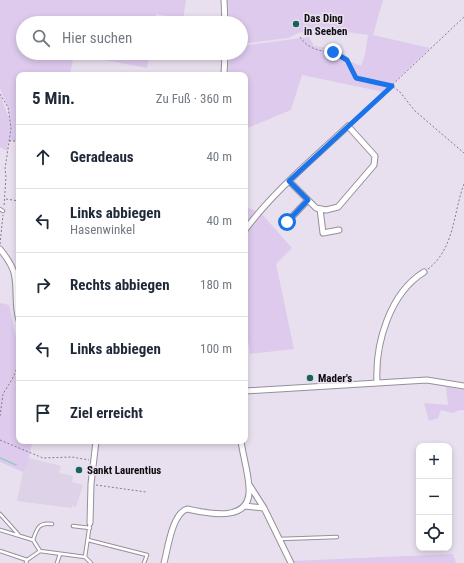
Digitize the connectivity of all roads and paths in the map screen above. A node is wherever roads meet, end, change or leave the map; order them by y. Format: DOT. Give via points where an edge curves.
graph roads {
  1 [pos="224,0"];
  2 [pos="225,16"];
  3 [pos="464,17"];
  4 [pos="300,37"];
  5 [pos="225,60"];
  6 [pos="224,72"];
  7 [pos="392,86"];
  8 [pos="0,94"];
  9 [pos="348,126"];
  10 [pos="16,140"];
  11 [pos="8,141"];
  12 [pos="464,153"];
  13 [pos="289,181"];
  14 [pos="464,184"];
  15 [pos="4,199"];
  16 [pos="308,200"];
  17 [pos="16,201"];
  18 [pos="0,209"];
  19 [pos="320,209"];
  20 [pos="3,211"];
  21 [pos="287,222"];
  22 [pos="248,226"];
  23 [pos="339,230"];
  24 [pos="0,249"];
  25 [pos="424,272"];
  26 [pos="16,273"];
  27 [pos="16,292"];
  28 [pos="16,312"];
  29 [pos="16,370"];
  30 [pos="377,382"];
  31 [pos="464,386"];
  32 [pos="248,391"];
  33 [pos="0,416"];
  34 [pos="0,440"];
  35 [pos="96,444"];
  36 [pos="242,444"];
  37 [pos="94,461"];
  38 [pos="91,484"];
  39 [pos="249,485"];
  40 [pos="146,492"];
  41 [pos="245,506"];
  42 [pos="264,508"];
  43 [pos="0,514"];
  44 [pos="52,524"];
  45 [pos="90,525"];
  46 [pos="73,526"];
  47 [pos="0,530"];
  48 [pos="19,535"];
  49 [pos="337,537"];
  50 [pos="279,539"];
  51 [pos="33,540"];
  52 [pos="88,540"];
  53 [pos="0,551"];
  54 [pos="40,551"];
  55 [pos="60,554"];
  56 [pos="85,557"];
  57 [pos="27,561"];
  58 [pos="57,563"];
  59 [pos="91,563"];
  60 [pos="144,563"];
  61 [pos="164,563"];
  62 [pos="291,563"];
  1 -- 2 [label="street"];
  3 -- 7 [label="path"];
  4 -- 7 [label="path" via="310,48 333,52 347,60 356,78"];
  5 -- 6 [label="street"];
  7 -- 9 [label="path"];
  7 -- 12 [label="path" via="423,119"];
  8 -- 11 [label="path" via="8,107 11,128"];
  9 -- 13 [label="street"];
  9 -- 19 [label="street" via="375,156 374,165 338,207"];
  10 -- 11 [label="path"];
  11 -- 15 [label="path"];
  13 -- 16 [label="street"];
  13 -- 22 [label="street"];
  14 -- 25 [label="path" via="448,242 441,256"];
  15 -- 17 [label="path"];
  15 -- 20 [label="path"];
  16 -- 19 [label="street"];
  16 -- 21 [label="street"];
  18 -- 20 [label="lane"];
  19 -- 23 [label="street" via="323,233"];
  20 -- 24 [label="path"];
  24 -- 26 [label="street"];
  25 -- 30 [label="street" via="404,289 386,323 376,366"];
  27 -- 28 [label="street"];
  29 -- 33 [label="path" via="3,394"];
  30 -- 31 [label="street" via="427,380"];
  30 -- 32 [label="street"];
  34 -- 37 [label="path" via="44,458 72,456"];
  35 -- 37 [label="street"];
  36 -- 39 [label="street"];
  37 -- 38 [label="street"];
  38 -- 40 [label="path"];
  38 -- 45 [label="street"];
  39 -- 41 [label="street" via="249,497"];
  39 -- 42 [label="street"];
  41 -- 42 [label="street"];
  41 -- 61 [label="street" via="235,512 221,514 184,510 175,521"];
  42 -- 50 [label="street"];
  43 -- 48 [label="lane"];
  44 -- 51 [label="lane" via="39,525"];
  45 -- 46 [label="lane"];
  45 -- 52 [label="lane"];
  47 -- 48 [label="lane"];
  48 -- 51 [label="lane"];
  49 -- 50 [label="lane"];
  50 -- 62 [label="street"];
  51 -- 54 [label="lane"];
  52 -- 56 [label="lane"];
  52 -- 60 [label="lane" via="147,555"];
  53 -- 57 [label="lane"];
  54 -- 55 [label="lane"];
  54 -- 57 [label="lane"];
  55 -- 56 [label="lane"];
  55 -- 58 [label="lane"];
  56 -- 59 [label="lane"];
}
